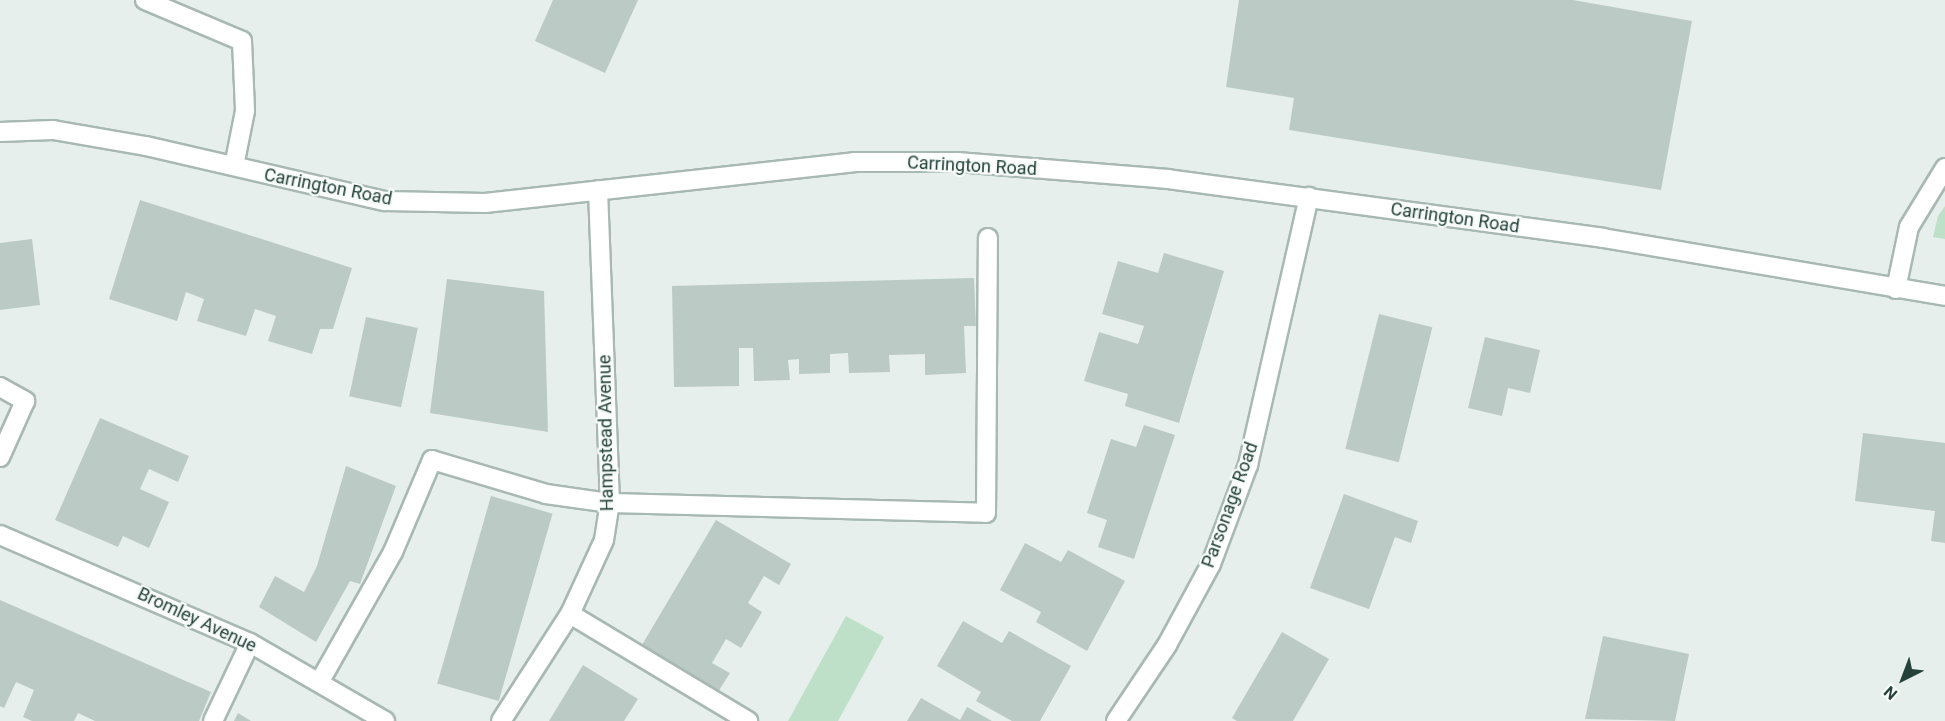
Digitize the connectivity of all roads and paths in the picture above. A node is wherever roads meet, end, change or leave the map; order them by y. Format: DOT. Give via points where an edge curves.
graph roads {
  1 [pos="145,0"];
  2 [pos="0,132"];
  3 [pos="234,166"];
  4 [pos="1945,168"];
  5 [pos="598,190"];
  6 [pos="1309,197"];
  7 [pos="988,238"];
  8 [pos="1896,289"];
  9 [pos="1945,296"];
  10 [pos="0,387"];
  11 [pos="0,457"];
  12 [pos="610,503"];
  13 [pos="0,535"];
  14 [pos="570,614"];
  15 [pos="250,643"];
  16 [pos="320,681"];
  17 [pos="213,721"];
  18 [pos="385,721"];
  19 [pos="501,721"];
  20 [pos="748,721"];
  21 [pos="1116,721"];
  1 -- 3 [label="main road" via="242,41 245,111"];
  2 -- 3 [label="main road, Carrington Road" via="53,130"];
  3 -- 5 [label="main road, Carrington Road" via="385,201 485,203"];
  4 -- 8 [label="main road" via="1909,227"];
  5 -- 6 [label="main road, Carrington Road" via="854,162 957,162 1168,179"];
  5 -- 12 [label="main road, Hampstead Avenue"];
  6 -- 8 [label="main road, Carrington Road" via="1604,238"];
  6 -- 21 [label="main road, Parsonage Road" via="1248,465 1211,564 1167,645"];
  7 -- 12 [label="main road" via="986,513"];
  8 -- 9 [label="main road, Carrington Road"];
  10 -- 11 [label="main road" via="25,401"];
  12 -- 14 [label="main road, Hampstead Avenue" via="604,540"];
  12 -- 16 [label="main road" via="546,494 432,460 393,552"];
  13 -- 15 [label="main road, Bromley Avenue"];
  14 -- 19 [label="main road, Hampstead Avenue"];
  14 -- 20 [label="main road"];
  15 -- 16 [label="main road, Bromley Avenue"];
  15 -- 17 [label="main road"];
  16 -- 18 [label="main road, Bromley Avenue"];
}
